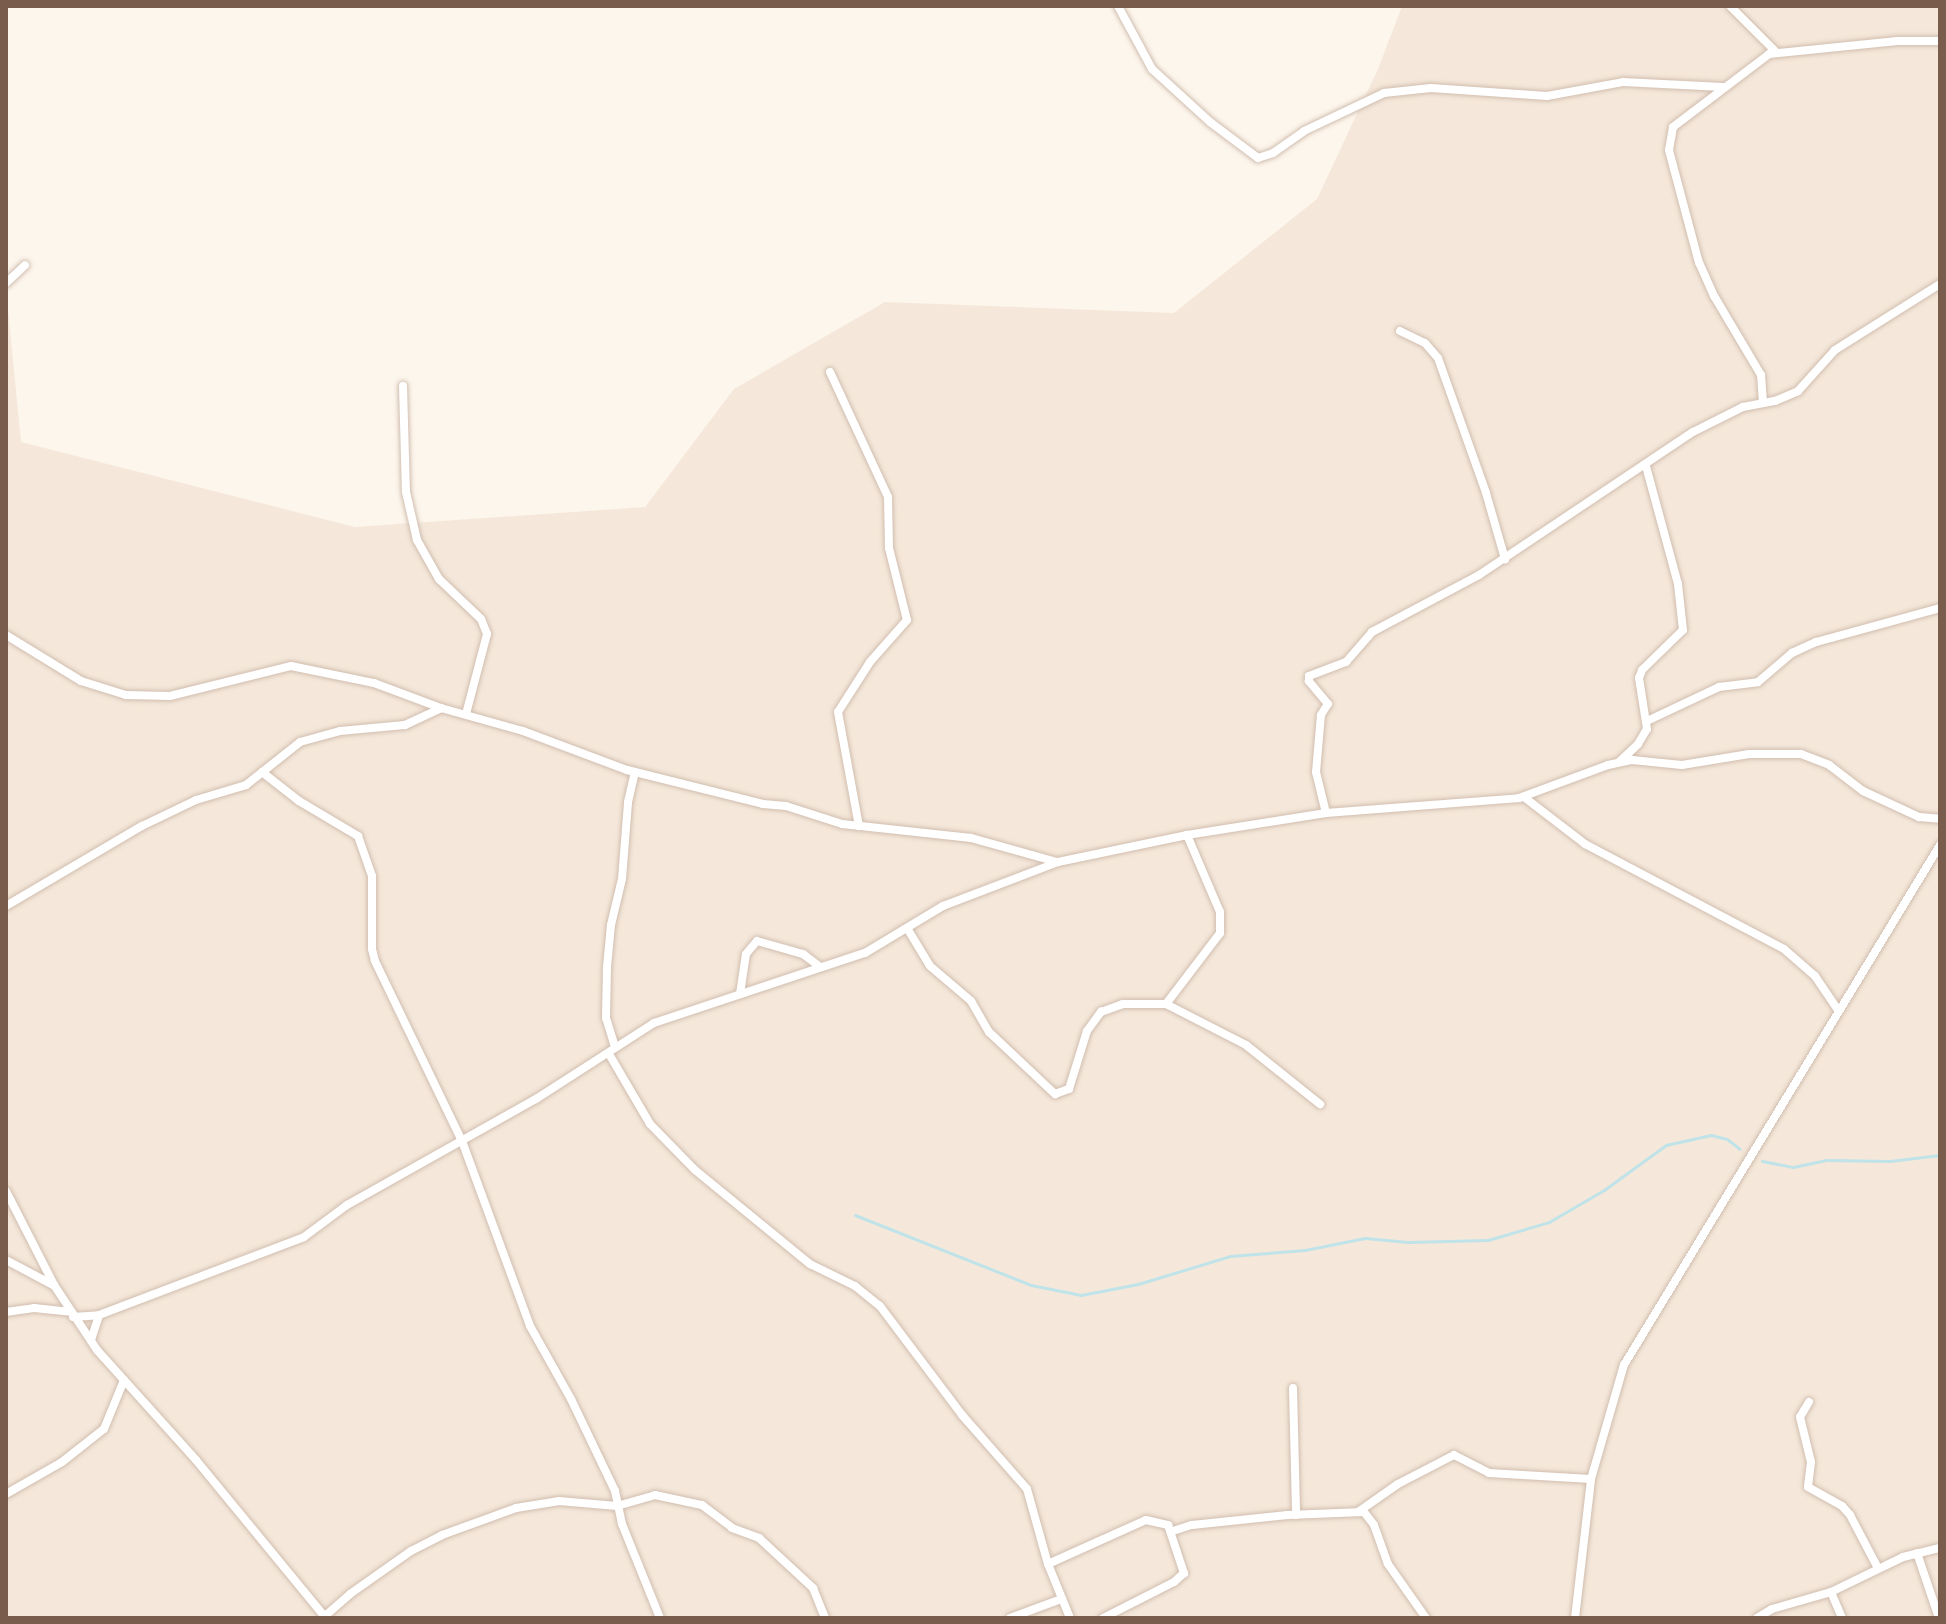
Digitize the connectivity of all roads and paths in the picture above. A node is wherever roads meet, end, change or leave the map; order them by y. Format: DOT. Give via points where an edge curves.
graph roads {
  1 [pos="1118,6"];
  2 [pos="1730,6"];
  3 [pos="1940,41"];
  4 [pos="1776,52"];
  5 [pos="1723,87"];
  6 [pos="25,265"];
  7 [pos="6,283"];
  8 [pos="1940,284"];
  9 [pos="1400,331"];
  10 [pos="830,372"];
  11 [pos="403,386"];
  12 [pos="1763,403"];
  13 [pos="1646,466"];
  14 [pos="1505,559"];
  15 [pos="1940,608"];
  16 [pos="6,635"];
  17 [pos="441,708"];
  18 [pos="466,714"];
  19 [pos="1647,721"];
  20 [pos="1619,762"];
  21 [pos="262,772"];
  22 [pos="635,772"];
  23 [pos="1524,797"];
  24 [pos="1326,813"];
  25 [pos="1940,819"];
  26 [pos="859,826"];
  27 [pos="1187,835"];
  28 [pos="1940,845"];
  29 [pos="1058,862"];
  30 [pos="6,906"];
  31 [pos="907,928"];
  32 [pos="820,967"];
  33 [pos="740,994"];
  34 [pos="1166,1004"];
  35 [pos="1838,1010"];
  36 [pos="612,1050"];
  37 [pos="1320,1104"];
  38 [pos="462,1141"];
  39 [pos="6,1191"];
  40 [pos="6,1260"];
  41 [pos="54,1285"];
  42 [pos="6,1312"];
  43 [pos="72,1315"];
  44 [pos="99,1315"];
  45 [pos="91,1340"];
  46 [pos="124,1380"];
  47 [pos="1293,1388"];
  48 [pos="1809,1402"];
  49 [pos="1591,1479"];
  50 [pos="6,1494"];
  51 [pos="617,1506"];
  52 [pos="1358,1512"];
  53 [pos="1296,1515"];
  54 [pos="1173,1531"];
  55 [pos="1940,1548"];
  56 [pos="1917,1553"];
  57 [pos="1048,1564"];
  58 [pos="1878,1568"];
  59 [pos="1831,1592"];
  60 [pos="1061,1599"];
  61 [pos="326,1617"];
  62 [pos="1760,1617"];
  63 [pos="660,1618"];
  64 [pos="825,1618"];
  65 [pos="1010,1618"];
  66 [pos="1070,1618"];
  67 [pos="1103,1618"];
  68 [pos="1426,1618"];
  69 [pos="1575,1618"];
  70 [pos="1842,1618"];
  71 [pos="1939,1618"];
  1 -- 5 [label="street" via="1152,69 1258,158 1384,93 1431,88 1547,96 1623,82"];
  2 -- 4 [label="street"];
  3 -- 4 [label="street"];
  4 -- 5 [label="street"];
  5 -- 12 [label="street" via="1673,127 1669,150 1699,263 1761,375"];
  6 -- 7 [label="street"];
  8 -- 12 [label="street" via="1835,350 1798,391"];
  9 -- 14 [label="street" via="1425,343 1438,358"];
  10 -- 26 [label="street" via="888,497 889,548 907,620 870,662 837,714"];
  11 -- 18 [label="street" via="406,492 417,540 439,579 481,619 487,634"];
  12 -- 13 [label="street" via="1693,432"];
  13 -- 14 [label="street"];
  13 -- 19 [label="street" via="1684,622 1680,637 1639,678"];
  14 -- 24 [label="street" via="1372,632 1346,662 1308,677 1328,704 1321,715 1316,772"];
  15 -- 19 [label="street" via="1816,642 1792,653 1758,682 1719,687"];
  16 -- 17 [label="street" via="81,681 126,695 170,696 291,666 374,683"];
  17 -- 18 [label="street"];
  17 -- 21 [label="street" via="405,725 340,731 300,742"];
  18 -- 22 [label="street"];
  19 -- 20 [label="street" via="1644,736"];
  20 -- 23 [label="street"];
  20 -- 25 [label="street" via="1693,765 1749,754 1801,754 1863,791 1919,817"];
  21 -- 30 [label="street" via="236,790 196,800 142,826"];
  21 -- 38 [label="street" via="358,836 372,876 375,961"];
  22 -- 26 [label="street"];
  22 -- 36 [label="street" via="607,967 606,1018"];
  23 -- 24 [label="street"];
  23 -- 35 [label="street" via="1585,844 1784,949 1815,976"];
  24 -- 27 [label="street"];
  26 -- 29 [label="street" via="971,838"];
  27 -- 29 [label="street"];
  27 -- 34 [label="street" via="1220,912 1220,933"];
  28 -- 35 [label="street"];
  29 -- 31 [label="street" via="943,906"];
  31 -- 32 [label="street" via="865,953"];
  31 -- 34 [label="street" via="930,966 971,1001 989,1032 1055,1094 1069,1089 1087,1031 1101,1012 1123,1004"];
  32 -- 33 [label="street"];
  32 -- 33 [label="street" via="803,954 757,941 746,954"];
  33 -- 36 [label="street" via="654,1023"];
  34 -- 37 [label="street" via="1246,1045"];
  35 -- 49 [label="street" via="1635,1342"];
  36 -- 38 [label="street"];
  36 -- 57 [label="street" via="650,1124 695,1170 810,1264 855,1286 880,1306 962,1415 1027,1489"];
  38 -- 44 [label="street" via="347,1205 304,1237"];
  38 -- 51 [label="street" via="530,1326 605,1470"];
  39 -- 41 [label="street"];
  40 -- 41 [label="street"];
  41 -- 43 [label="street"];
  42 -- 43 [label="street" via="34,1308"];
  43 -- 44 [label="street"];
  43 -- 45 [label="street"];
  44 -- 45 [label="street"];
  45 -- 46 [label="street"];
  46 -- 50 [label="street" via="104,1429 62,1462"];
  46 -- 61 [label="street"];
  47 -- 53 [label="street"];
  48 -- 58 [label="street" via="1800,1417 1811,1462 1808,1487 1850,1515"];
  49 -- 52 [label="street" via="1489,1473 1454,1455"];
  49 -- 69 [label="street"];
  51 -- 61 [label="street" via="535,1504 442,1535 387,1566"];
  51 -- 63 [label="street"];
  51 -- 64 [label="street" via="655,1495 702,1505 780,1554 813,1588"];
  52 -- 53 [label="street"];
  52 -- 68 [label="street" via="1369,1516 1388,1564"];
  53 -- 54 [label="street"];
  54 -- 57 [label="street" via="1157,1520 1146,1520"];
  54 -- 67 [label="street" via="1184,1568 1181,1577"];
  55 -- 56 [label="street"];
  56 -- 58 [label="street"];
  56 -- 71 [label="street"];
  57 -- 60 [label="street"];
  58 -- 59 [label="street"];
  59 -- 62 [label="street"];
  59 -- 70 [label="street"];
  60 -- 65 [label="street"];
  60 -- 66 [label="street"];
}
